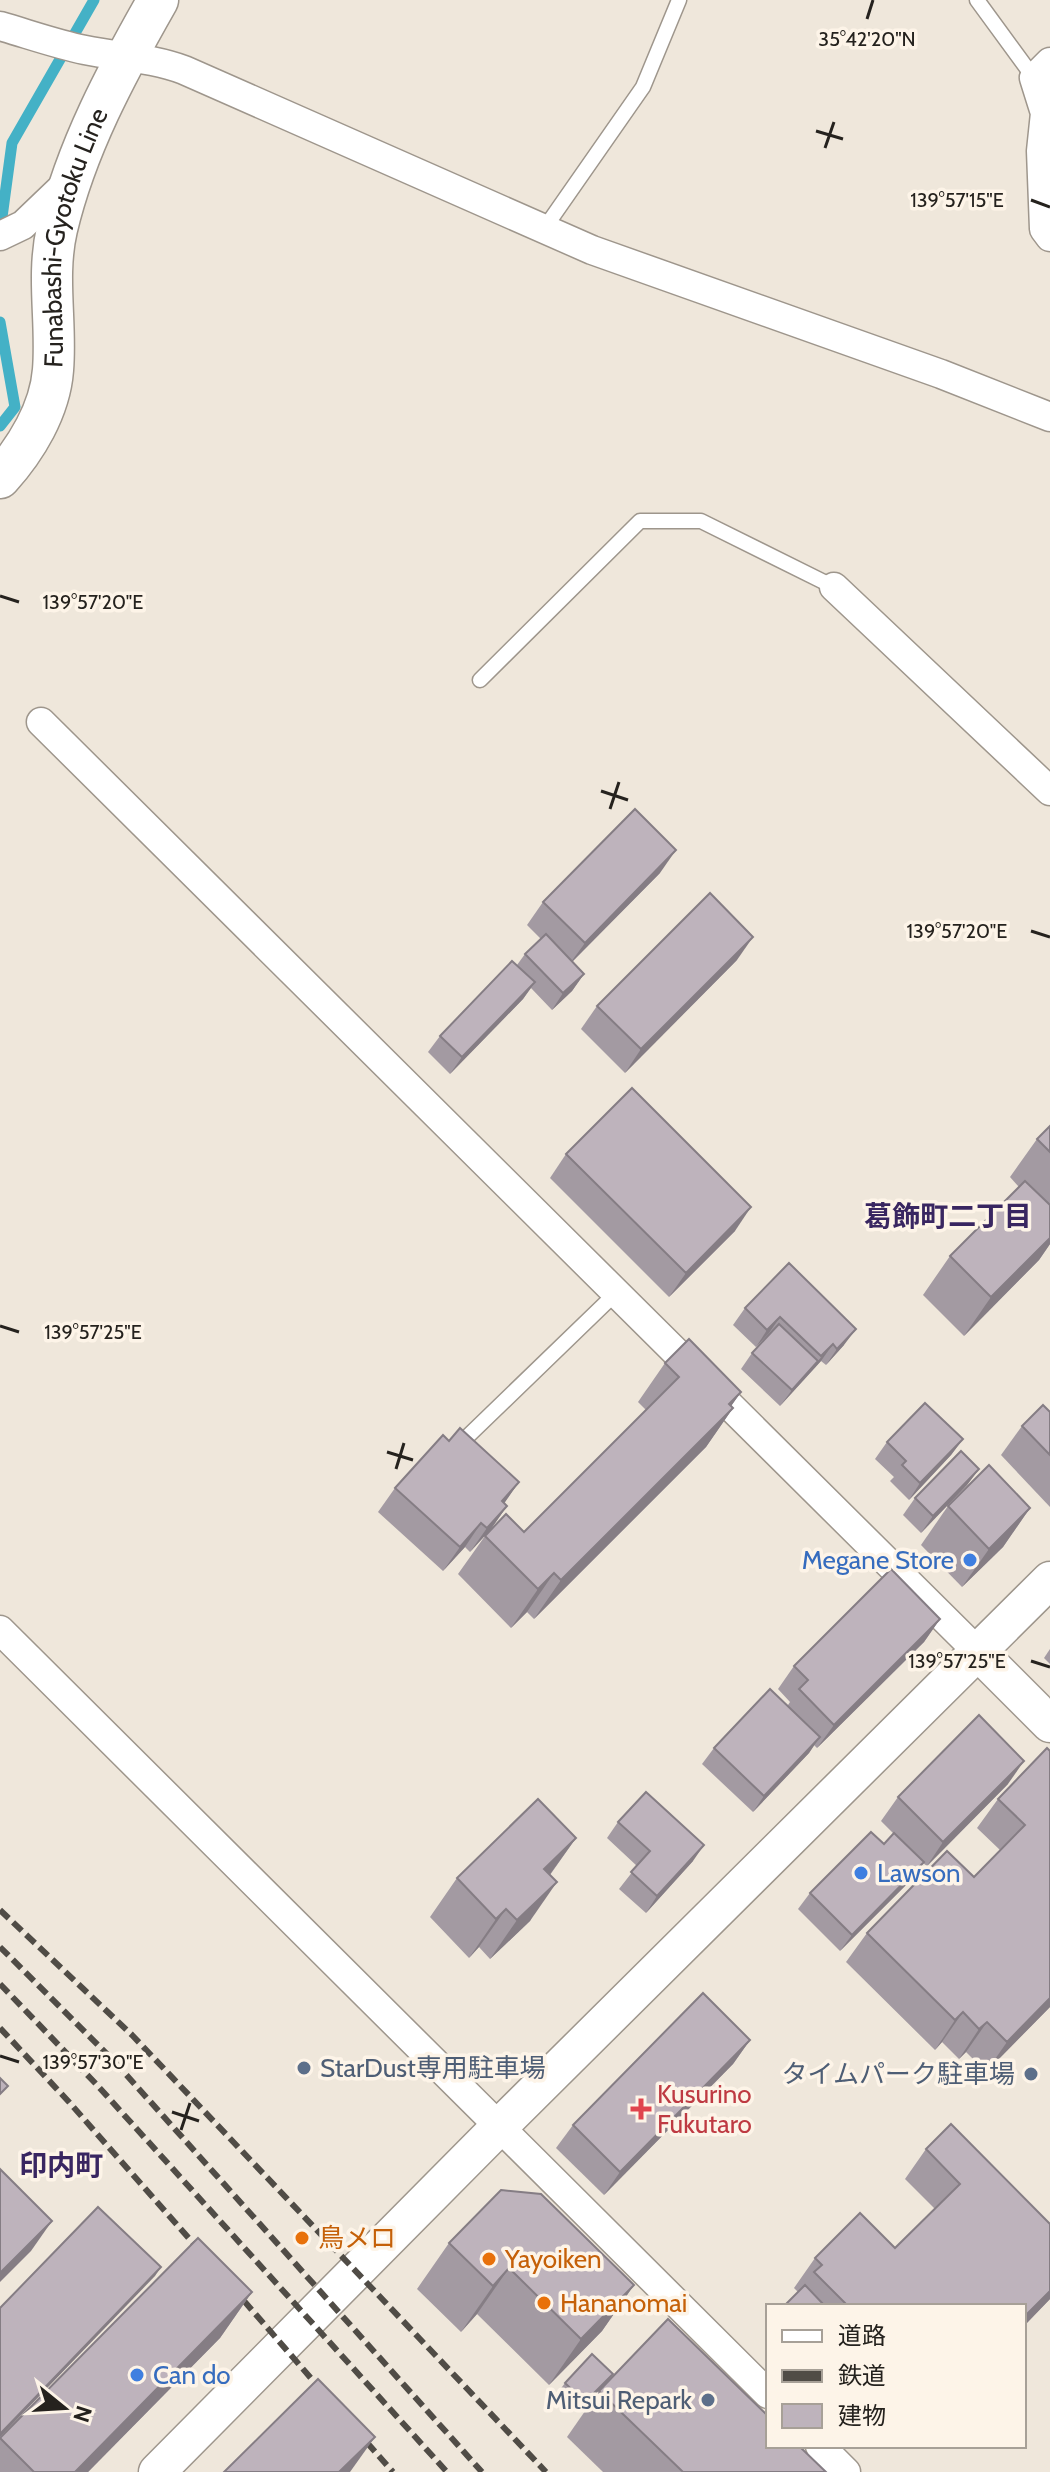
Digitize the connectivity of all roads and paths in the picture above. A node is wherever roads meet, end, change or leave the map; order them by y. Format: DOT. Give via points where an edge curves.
graph roads {
  1 [pos="158,0"];
  2 [pos="679,0"];
  3 [pos="977,0"];
  4 [pos="0,26"];
  5 [pos="126,58"];
  6 [pos="1042,70"];
  7 [pos="70,180"];
  8 [pos="544,229"];
  9 [pos="0,236"];
  10 [pos="1050,237"];
  11 [pos="1050,417"];
  12 [pos="0,478"];
  13 [pos="834,587"];
  14 [pos="480,680"];
  15 [pos="41,722"];
  16 [pos="1050,791"];
  17 [pos="616,1293"];
  18 [pos="466,1438"];
  19 [pos="1050,1580"];
  20 [pos="0,1630"];
  21 [pos="978,1652"];
  22 [pos="1050,1724"];
  23 [pos="499,2127"];
  24 [pos="766,2392"];
  25 [pos="822,2448"];
  26 [pos="157,2472"];
  27 [pos="846,2472"];
  1 -- 5 [label="main road, Funabashi-Gyotoku Line"];
  2 -- 8 [label="lane" via="643,87"];
  3 -- 6 [label="lane"];
  4 -- 5 [label="street"];
  5 -- 7 [label="main road, Funabashi-Gyotoku Line"];
  5 -- 8 [label="street" via="184,70"];
  6 -- 10 [label="street" via="1044,229"];
  7 -- 9 [label="street" via="23,225"];
  7 -- 12 [label="main road, Funabashi-Gyotoku Line" via="51,272 50,387 31,437"];
  8 -- 11 [label="street"];
  13 -- 14 [label="lane" via="701,521 640,521"];
  13 -- 16 [label="street"];
  15 -- 17 [label="street"];
  17 -- 18 [label="lane"];
  17 -- 21 [label="street"];
  19 -- 21 [label="street"];
  20 -- 23 [label="street"];
  21 -- 22 [label="street"];
  21 -- 23 [label="street"];
  23 -- 24 [label="street"];
  23 -- 26 [label="street"];
  25 -- 27 [label="street"];
}
